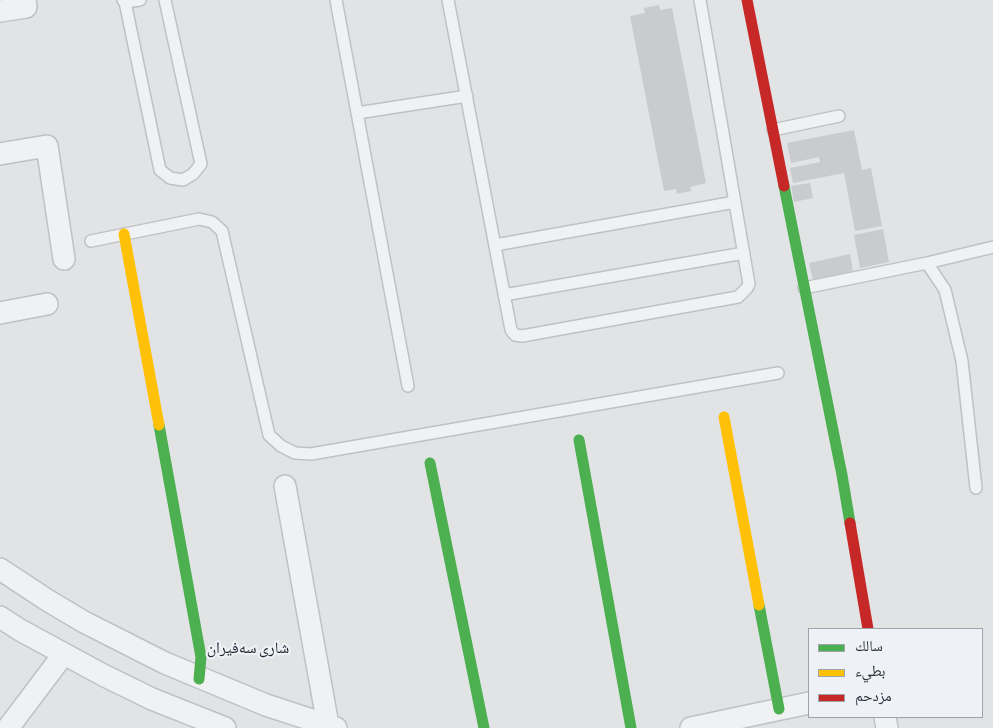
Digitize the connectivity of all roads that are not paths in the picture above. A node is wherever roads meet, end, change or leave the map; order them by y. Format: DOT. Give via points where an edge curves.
graph roads {
  1 [pos="25,0"];
  2 [pos="140,0"];
  3 [pos="165,0"];
  4 [pos="336,0"];
  5 [pos="448,0"];
  6 [pos="700,0"];
  7 [pos="747,0"];
  8 [pos="124,1"];
  9 [pos="0,11"];
  10 [pos="466,96"];
  11 [pos="357,114"];
  12 [pos="838,116"];
  13 [pos="773,130"];
  14 [pos="0,154"];
  15 [pos="735,202"];
  16 [pos="124,234"];
  17 [pos="91,241"];
  18 [pos="494,245"];
  19 [pos="993,247"];
  20 [pos="744,253"];
  21 [pos="64,259"];
  22 [pos="927,263"];
  23 [pos="804,288"];
  24 [pos="504,295"];
  25 [pos="47,304"];
  26 [pos="0,313"];
  27 [pos="778,373"];
  28 [pos="408,386"];
  29 [pos="724,417"];
  30 [pos="579,440"];
  31 [pos="430,463"];
  32 [pos="286,486"];
  33 [pos="976,488"];
  34 [pos="0,569"];
  35 [pos="0,617"];
  36 [pos="868,628"];
  37 [pos="63,655"];
  38 [pos="199,679"];
  39 [pos="808,703"];
  40 [pos="779,709"];
  41 [pos="199,724"];
  42 [pos="332,726"];
  43 [pos="8,728"];
  44 [pos="225,728"];
  45 [pos="484,728"];
  46 [pos="631,728"];
  47 [pos="691,728"];
  1 -- 9 [label="street" via="26,7"];
  2 -- 8 [label="lane"];
  3 -- 8 [label="lane" via="201,164 183,180 170,178 160,170"];
  4 -- 11 [label="lane"];
  5 -- 10 [label="lane"];
  6 -- 15 [label="lane"];
  7 -- 13 [label="street"];
  10 -- 11 [label="lane"];
  10 -- 18 [label="lane"];
  11 -- 28 [label="lane"];
  12 -- 13 [label="lane"];
  13 -- 23 [label="street"];
  14 -- 21 [label="street" via="47,146"];
  15 -- 18 [label="lane"];
  15 -- 20 [label="lane"];
  16 -- 17 [label="lane"];
  16 -- 27 [label="lane" via="200,219 212,222 222,231 269,435 295,453 311,454"];
  16 -- 38 [label="street" via="201,657"];
  18 -- 24 [label="lane"];
  19 -- 22 [label="lane"];
  20 -- 24 [label="lane"];
  20 -- 24 [label="lane" via="749,284 738,297 522,336 511,330"];
  22 -- 23 [label="lane"];
  22 -- 33 [label="lane" via="945,290 962,361"];
  23 -- 36 [label="street" via="842,475"];
  25 -- 26 [label="street"];
  29 -- 40 [label="street"];
  30 -- 46 [label="street"];
  31 -- 45 [label="street"];
  32 -- 42 [label="street"];
  34 -- 38 [label="street" via="84,622"];
  35 -- 37 [label="street"];
  37 -- 41 [label="street"];
  37 -- 43 [label="street"];
  38 -- 42 [label="street"];
  39 -- 40 [label="street"];
  40 -- 47 [label="street"];
  41 -- 44 [label="street"];
}
